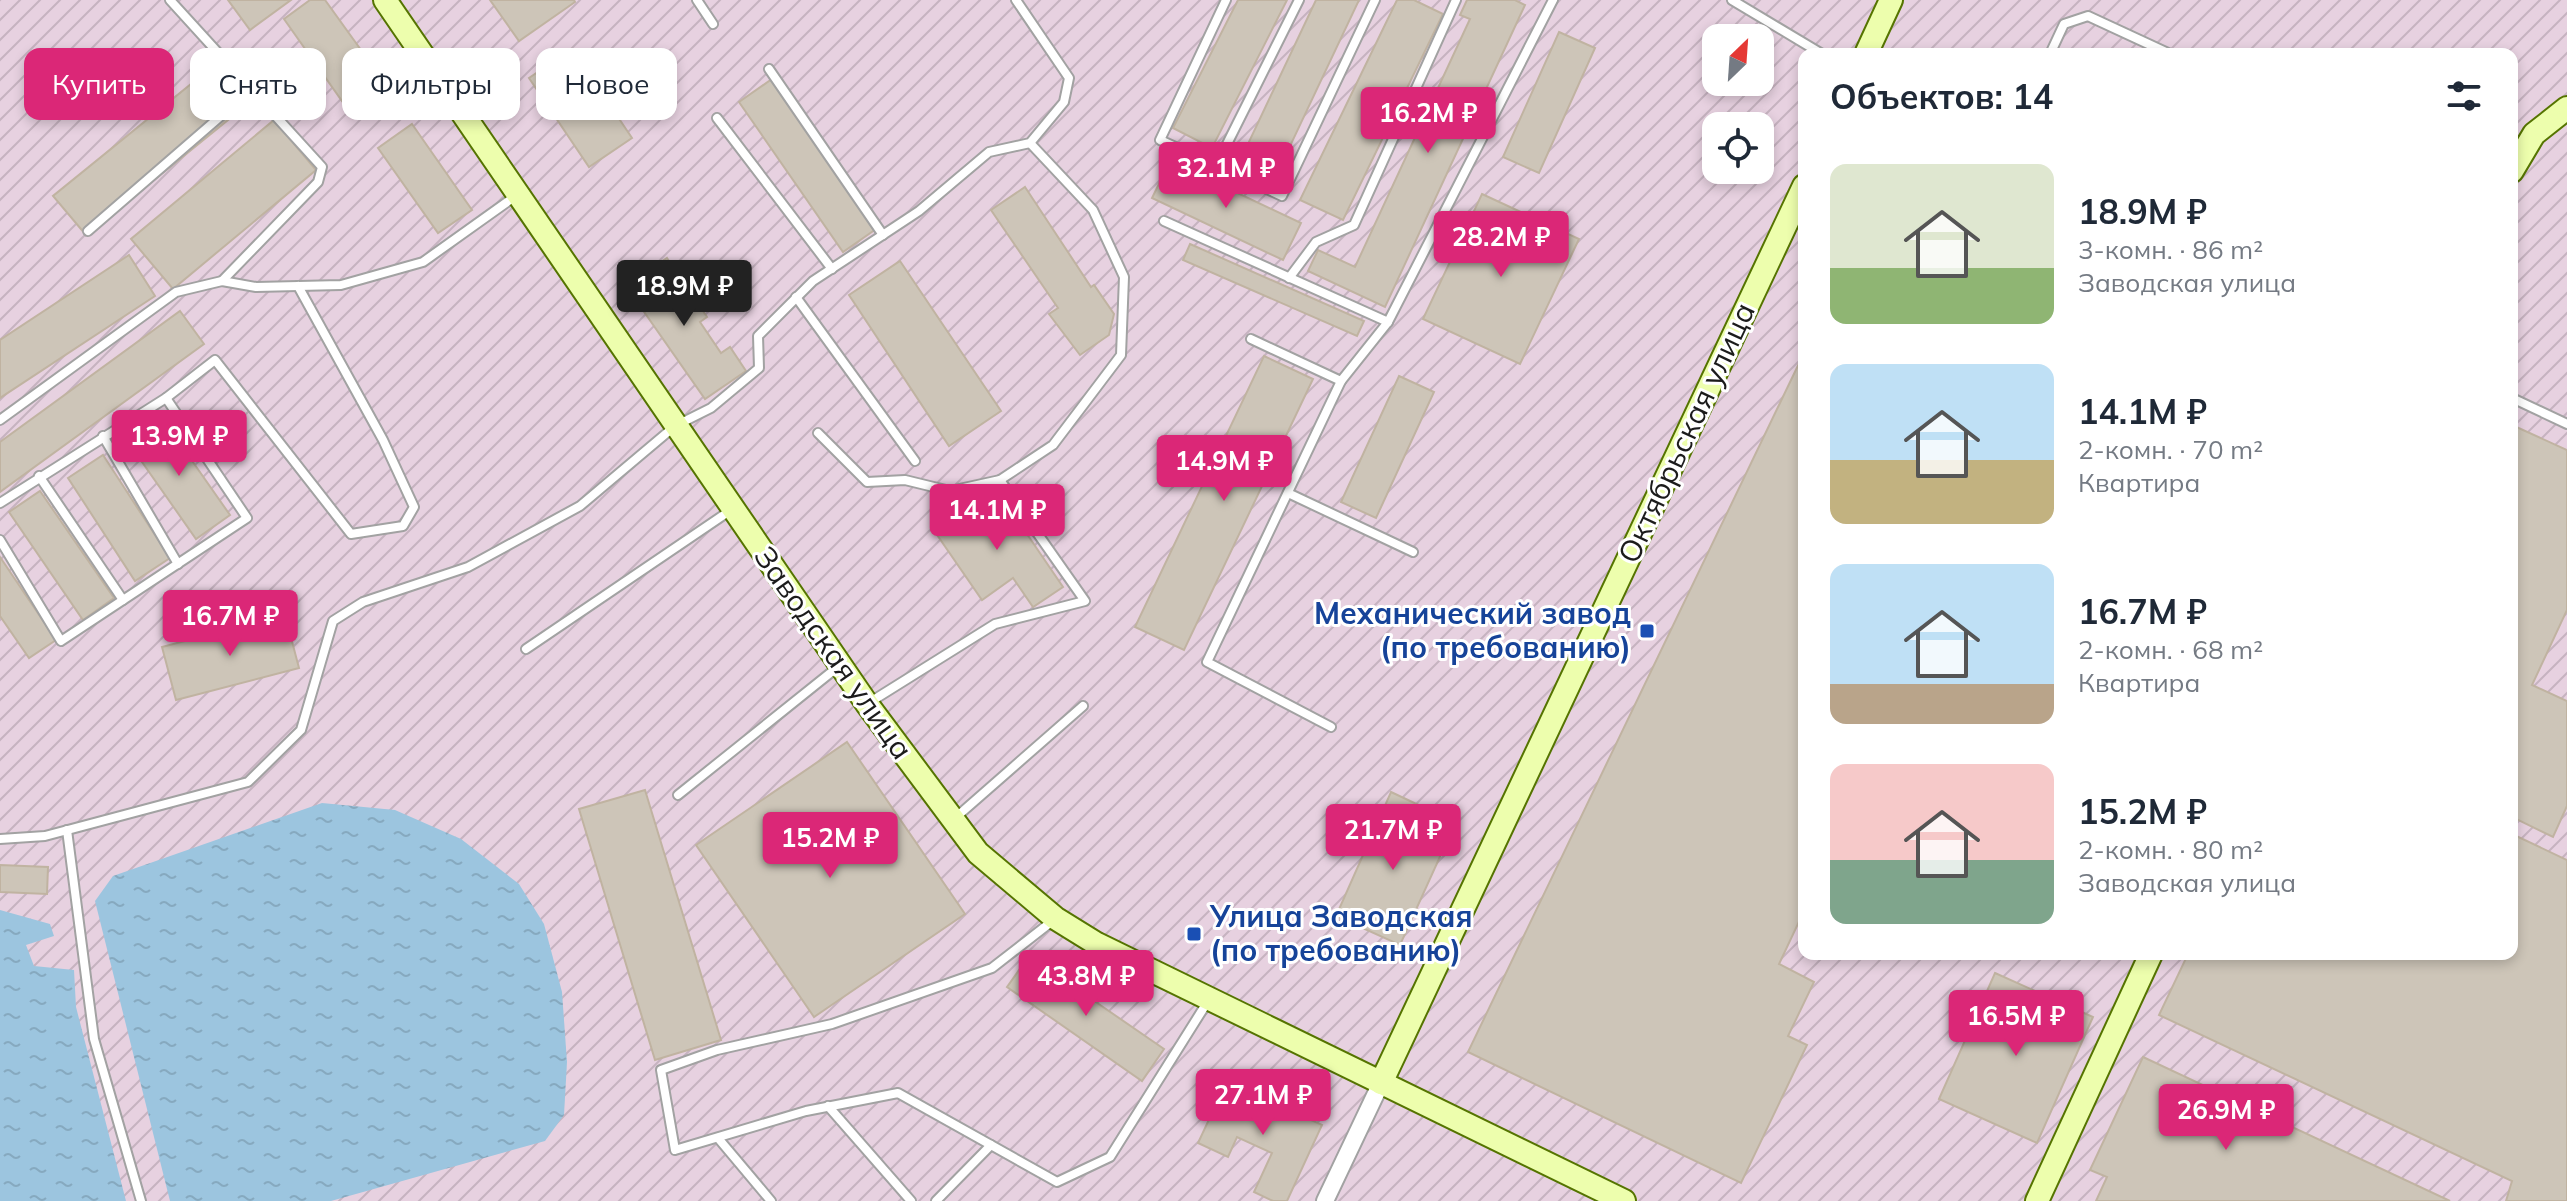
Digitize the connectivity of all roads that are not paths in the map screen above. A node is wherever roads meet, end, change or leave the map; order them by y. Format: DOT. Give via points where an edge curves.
graph roads {
  1 [pos="170,0"];
  2 [pos="385,0"];
  3 [pos="697,0"];
  4 [pos="1016,0"];
  5 [pos="1226,0"];
  6 [pos="1299,0"];
  7 [pos="1375,0"];
  8 [pos="1456,0"];
  9 [pos="1553,0"];
  10 [pos="1732,0"];
  11 [pos="1891,0"];
  12 [pos="713,24"];
  13 [pos="214,48"];
  14 [pos="1812,48"];
  15 [pos="1869,48"];
  16 [pos="2053,48"];
  17 [pos="2157,48"];
  18 [pos="769,69"];
  19 [pos="2567,108"];
  20 [pos="717,118"];
  21 [pos="216,120"];
  22 [pos="280,120"];
  23 [pos="1030,143"];
  24 [pos="2518,161"];
  25 [pos="1216,166"];
  26 [pos="518,195"];
  27 [pos="1798,199"];
  28 [pos="1164,221"];
  29 [pos="88,231"];
  30 [pos="883,235"];
  31 [pos="832,269"];
  32 [pos="1289,278"];
  33 [pos="222,281"];
  34 [pos="298,286"];
  35 [pos="796,297"];
  36 [pos="1388,322"];
  37 [pos="1251,339"];
  38 [pos="1341,381"];
  39 [pos="166,398"];
  40 [pos="2518,401"];
  41 [pos="0,420"];
  42 [pos="2567,424"];
  43 [pos="675,426"];
  44 [pos="818,433"];
  45 [pos="103,436"];
  46 [pos="915,461"];
  47 [pos="39,476"];
  48 [pos="1000,480"];
  49 [pos="1288,493"];
  50 [pos="0,503"];
  51 [pos="732,509"];
  52 [pos="0,540"];
  53 [pos="1413,552"];
  54 [pos="178,564"];
  55 [pos="123,600"];
  56 [pos="526,649"];
  57 [pos="840,665"];
  58 [pos="867,704"];
  59 [pos="1083,706"];
  60 [pos="1331,727"];
  61 [pos="678,795"];
  62 [pos="953,819"];
  63 [pos="67,830"];
  64 [pos="0,839"];
  65 [pos="1055,918"];
  66 [pos="2148,960"];
  67 [pos="1208,1000"];
  68 [pos="1381,1083"];
  69 [pos="828,1106"];
  70 [pos="718,1138"];
  71 [pos="991,1145"];
  72 [pos="141,1201"];
  73 [pos="771,1201"];
  74 [pos="911,1201"];
  75 [pos="936,1201"];
  76 [pos="1325,1201"];
  77 [pos="1624,1201"];
  78 [pos="2037,1201"];
  1 -- 13 [label="lane"];
  2 -- 26 [label="street, Заводская улица"];
  3 -- 12 [label="lane"];
  4 -- 23 [label="lane" via="1069,78 1064,102"];
  5 -- 25 [label="lane" via="1160,140"];
  6 -- 25 [label="lane"];
  7 -- 25 [label="lane" via="1282,196"];
  8 -- 32 [label="lane" via="1354,225 1316,242"];
  9 -- 36 [label="lane"];
  10 -- 14 [label="lane"];
  11 -- 15 [label="street"];
  16 -- 17 [label="lane" via="2064,24 2088,16"];
  18 -- 30 [label="lane"];
  19 -- 24 [label="street" via="2534,134"];
  20 -- 31 [label="lane"];
  21 -- 29 [label="lane"];
  22 -- 33 [label="lane" via="322,167 318,182"];
  23 -- 30 [label="lane" via="989,152"];
  23 -- 48 [label="lane" via="1093,210 1124,277 1121,355 1053,445"];
  26 -- 34 [label="lane" via="423,262 341,285"];
  26 -- 43 [label="street, Заводская улица"];
  27 -- 68 [label="street, Октябрьская улица"];
  28 -- 32 [label="lane"];
  30 -- 31 [label="lane"];
  31 -- 35 [label="lane"];
  32 -- 36 [label="lane"];
  33 -- 34 [label="lane"];
  33 -- 41 [label="lane" via="176,292"];
  34 -- 39 [label="lane" via="414,507 403,526 351,534 215,360"];
  35 -- 43 [label="lane" via="758,336 759,368 711,408"];
  35 -- 46 [label="lane"];
  36 -- 38 [label="lane"];
  37 -- 38 [label="lane"];
  38 -- 49 [label="lane"];
  39 -- 45 [label="lane"];
  39 -- 54 [label="lane" via="247,518"];
  40 -- 42 [label="lane"];
  43 -- 51 [label="street, Заводская улица"];
  43 -- 63 [label="lane" via="580,506 468,567 363,602 333,621 301,730 248,782"];
  44 -- 48 [label="lane" via="867,482 905,480 950,491"];
  45 -- 47 [label="lane"];
  45 -- 54 [label="lane"];
  47 -- 50 [label="lane"];
  47 -- 55 [label="lane"];
  48 -- 58 [label="lane" via="1085,601 995,624"];
  49 -- 53 [label="lane"];
  49 -- 60 [label="lane" via="1207,662"];
  51 -- 56 [label="lane"];
  51 -- 57 [label="street, Заводская улица"];
  52 -- 55 [label="lane" via="61,641"];
  54 -- 55 [label="lane"];
  57 -- 58 [label="street, Заводская улица"];
  57 -- 61 [label="lane"];
  58 -- 62 [label="street, Заводская улица"];
  59 -- 62 [label="lane"];
  62 -- 65 [label="street, Заводская улица" via="978,853"];
  63 -- 64 [label="lane"];
  63 -- 72 [label="lane" via="94,1039"];
  65 -- 67 [label="street, Заводская улица"];
  65 -- 70 [label="lane" via="992,968 832,1024 717,1050 661,1070 675,1150"];
  66 -- 78 [label="street"];
  67 -- 68 [label="street, Заводская улица"];
  67 -- 71 [label="lane" via="1110,1157 1057,1182"];
  68 -- 76 [label="street, Октябрьская улица"];
  68 -- 77 [label="street, Заводская улица"];
  69 -- 70 [label="lane"];
  69 -- 71 [label="lane" via="898,1093"];
  69 -- 74 [label="lane"];
  70 -- 73 [label="lane"];
  71 -- 75 [label="lane"];
}
